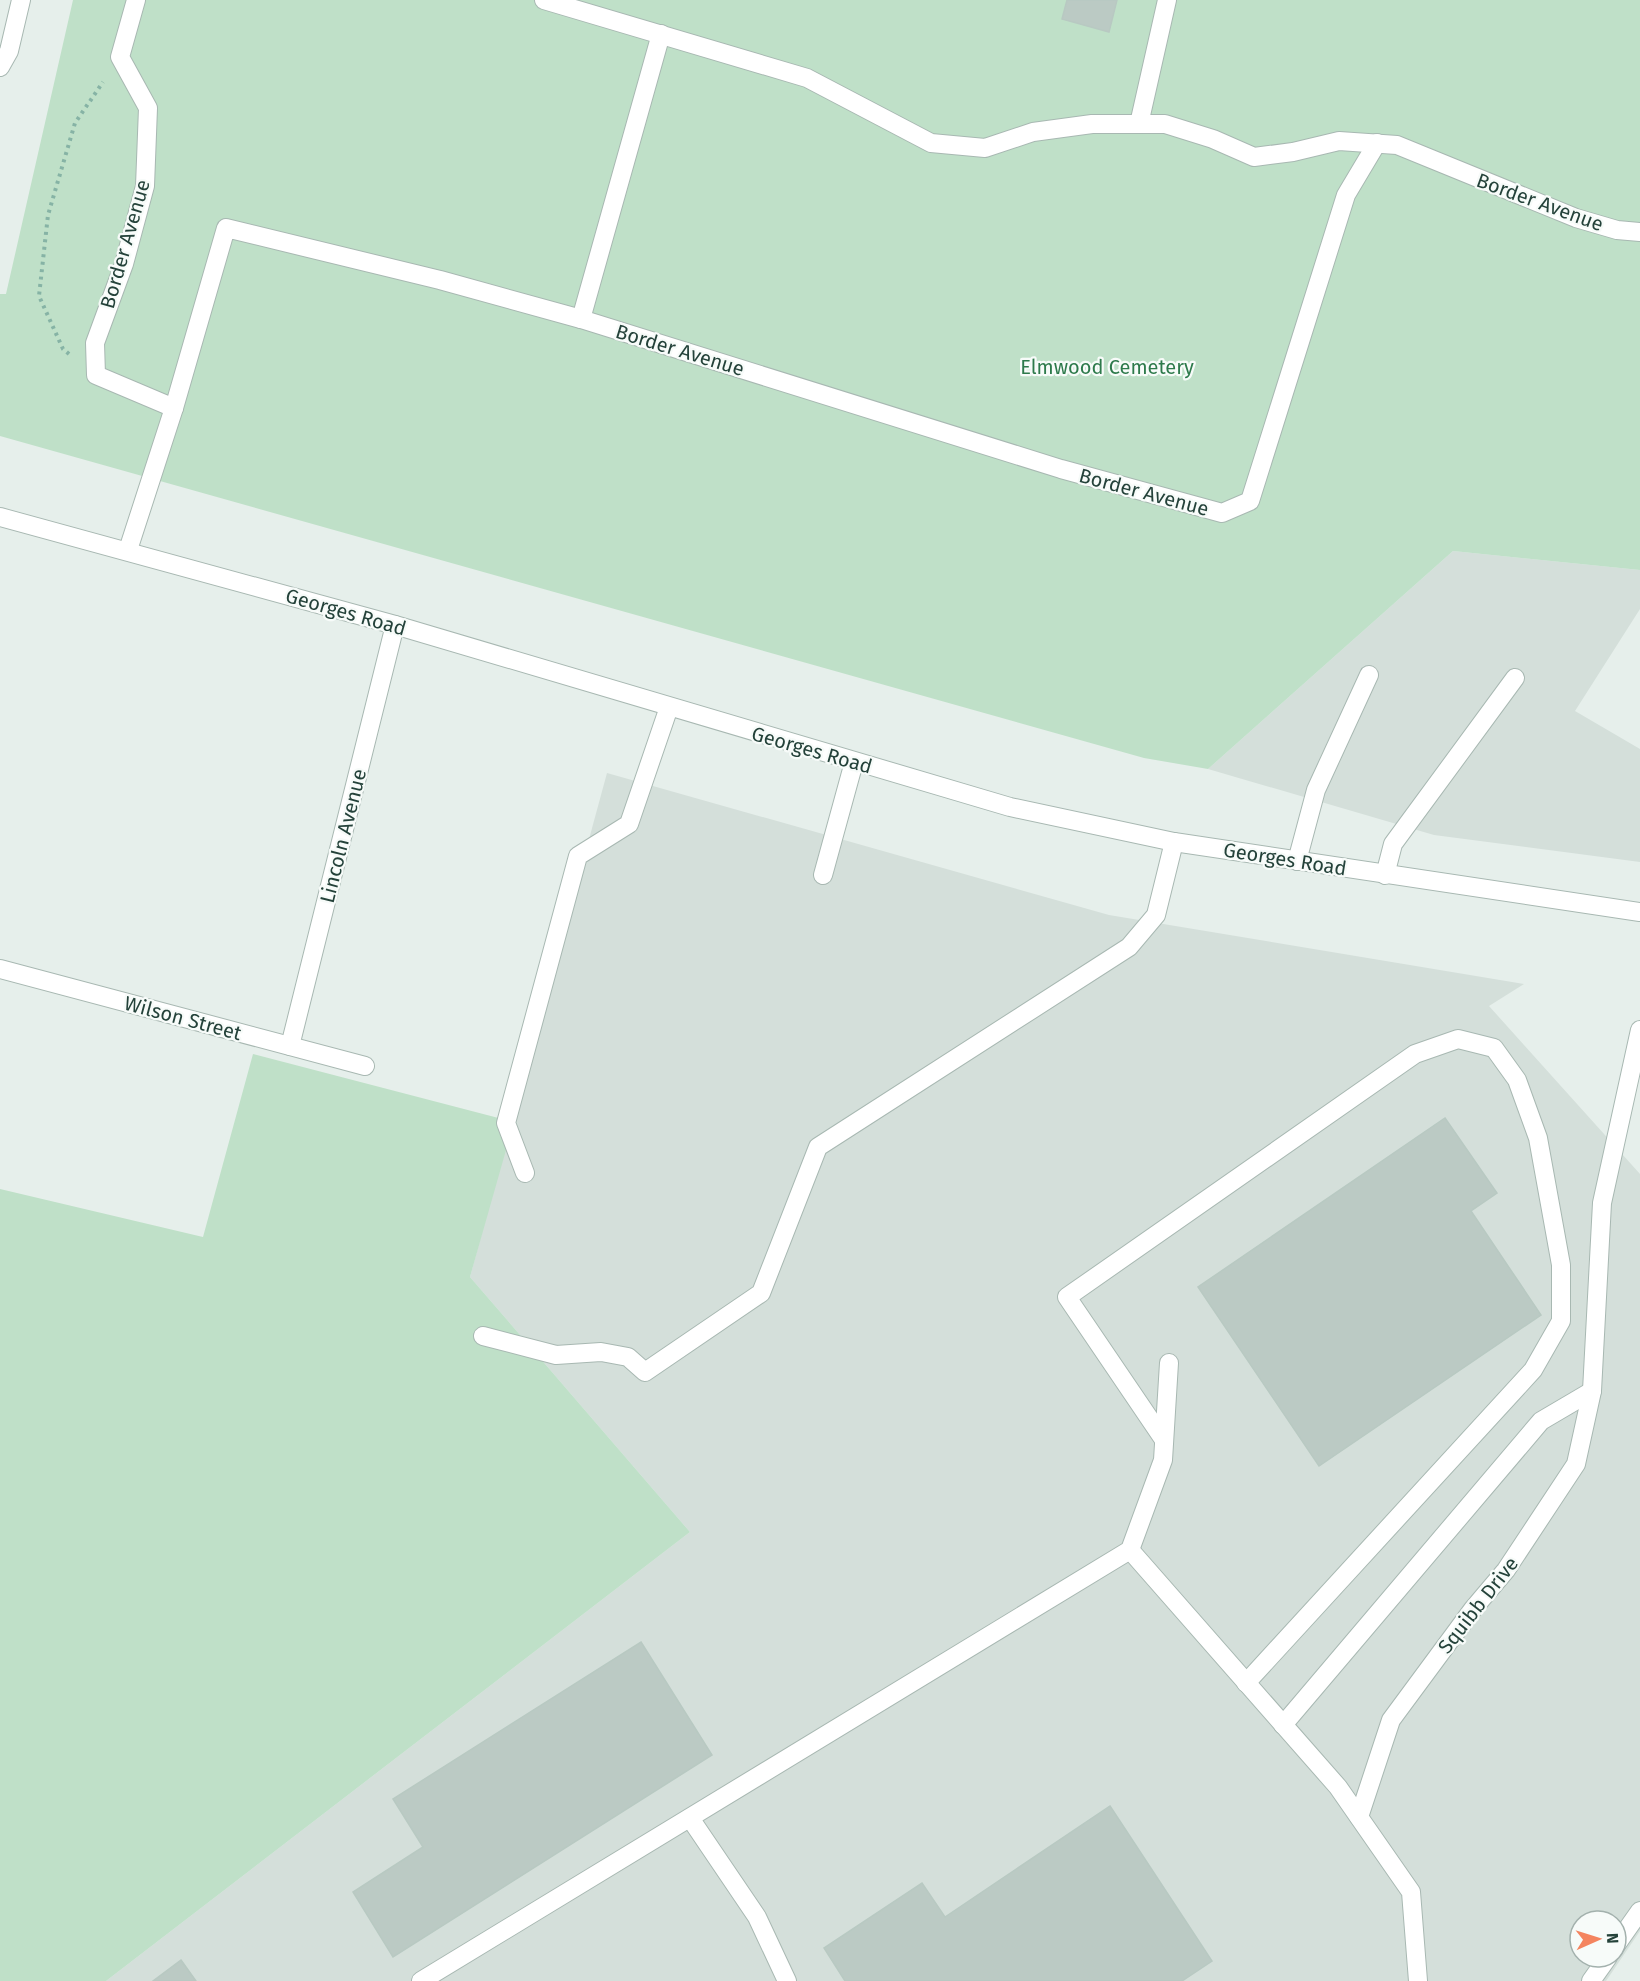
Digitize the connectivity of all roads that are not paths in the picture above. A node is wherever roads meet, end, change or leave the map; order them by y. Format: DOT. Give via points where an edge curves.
graph roads {
  1 [pos="21,0"];
  2 [pos="136,0"];
  3 [pos="544,0"];
  4 [pos="1167,0"];
  5 [pos="661,34"];
  6 [pos="0,68"];
  7 [pos="1139,124"];
  8 [pos="1377,143"];
  9 [pos="1640,232"];
  10 [pos="581,319"];
  11 [pos="174,408"];
  12 [pos="0,517"];
  13 [pos="128,550"];
  14 [pos="395,625"];
  15 [pos="1368,675"];
  16 [pos="1515,678"];
  17 [pos="669,707"];
  18 [pos="854,762"];
  19 [pos="1174,842"];
  20 [pos="1297,861"];
  21 [pos="823,875"];
  22 [pos="1385,875"];
  23 [pos="1640,912"];
  24 [pos="0,969"];
  25 [pos="1640,1030"];
  26 [pos="290,1046"];
  27 [pos="365,1066"];
  28 [pos="525,1173"];
  29 [pos="483,1336"];
  30 [pos="1169,1364"];
  31 [pos="1592,1391"];
  32 [pos="1164,1440"];
  33 [pos="1130,1550"];
  34 [pos="1246,1683"];
  35 [pos="1283,1725"];
  36 [pos="1359,1817"];
  37 [pos="690,1818"];
  38 [pos="1640,1911"];
  39 [pos="1628,1928"];
  40 [pos="421,1981"];
  41 [pos="787,1981"];
  42 [pos="1418,1981"];
  1 -- 6 [label="street" via="9,51"];
  2 -- 11 [label="street, Border Avenue" via="120,57 148,108 145,186 124,264 95,343 96,375"];
  3 -- 5 [label="street"];
  4 -- 7 [label="street"];
  5 -- 7 [label="street" via="807,78 931,143 985,148 1033,132 1092,124"];
  5 -- 10 [label="street"];
  7 -- 8 [label="street" via="1165,124 1254,157 1339,141"];
  8 -- 9 [label="street, Border Avenue" via="1397,145 1576,218"];
  8 -- 10 [label="street, Border Avenue" via="1346,195 1250,501 1222,513 1061,469"];
  10 -- 11 [label="street, Border Avenue" via="226,228"];
  11 -- 13 [label="street"];
  12 -- 13 [label="street, Georges Road"];
  13 -- 14 [label="street, Georges Road"];
  14 -- 17 [label="street, Georges Road"];
  14 -- 26 [label="street, Lincoln Avenue"];
  15 -- 20 [label="street" via="1316,790"];
  16 -- 22 [label="street" via="1393,844"];
  17 -- 18 [label="street, Georges Road"];
  17 -- 28 [label="street" via="629,824 578,856 506,1123"];
  18 -- 19 [label="street, Georges Road" via="1010,807"];
  18 -- 21 [label="street"];
  19 -- 20 [label="street, Georges Road"];
  19 -- 29 [label="street" via="1156,915 1130,947 818,1147 761,1293 645,1372 628,1357 601,1352 556,1355"];
  20 -- 22 [label="street, Georges Road"];
  22 -- 23 [label="street, Georges Road"];
  24 -- 26 [label="street, Wilson Street"];
  25 -- 31 [label="street, Squibb Drive" via="1602,1203"];
  26 -- 27 [label="street, Wilson Street"];
  30 -- 32 [label="street"];
  31 -- 35 [label="street" via="1541,1421"];
  31 -- 36 [label="street, Squibb Drive" via="1576,1464 1506,1570 1391,1720"];
  32 -- 33 [label="street" via="1163,1460"];
  32 -- 34 [label="street" via="1067,1298 1415,1054 1458,1039 1494,1048 1517,1080 1538,1138 1561,1265 1561,1321 1533,1370"];
  33 -- 34 [label="street"];
  33 -- 37 [label="street"];
  34 -- 35 [label="street"];
  35 -- 36 [label="street"];
  36 -- 42 [label="street" via="1411,1892"];
  37 -- 40 [label="street"];
  37 -- 41 [label="street" via="757,1917"];
  38 -- 39 [label="street"];
}
